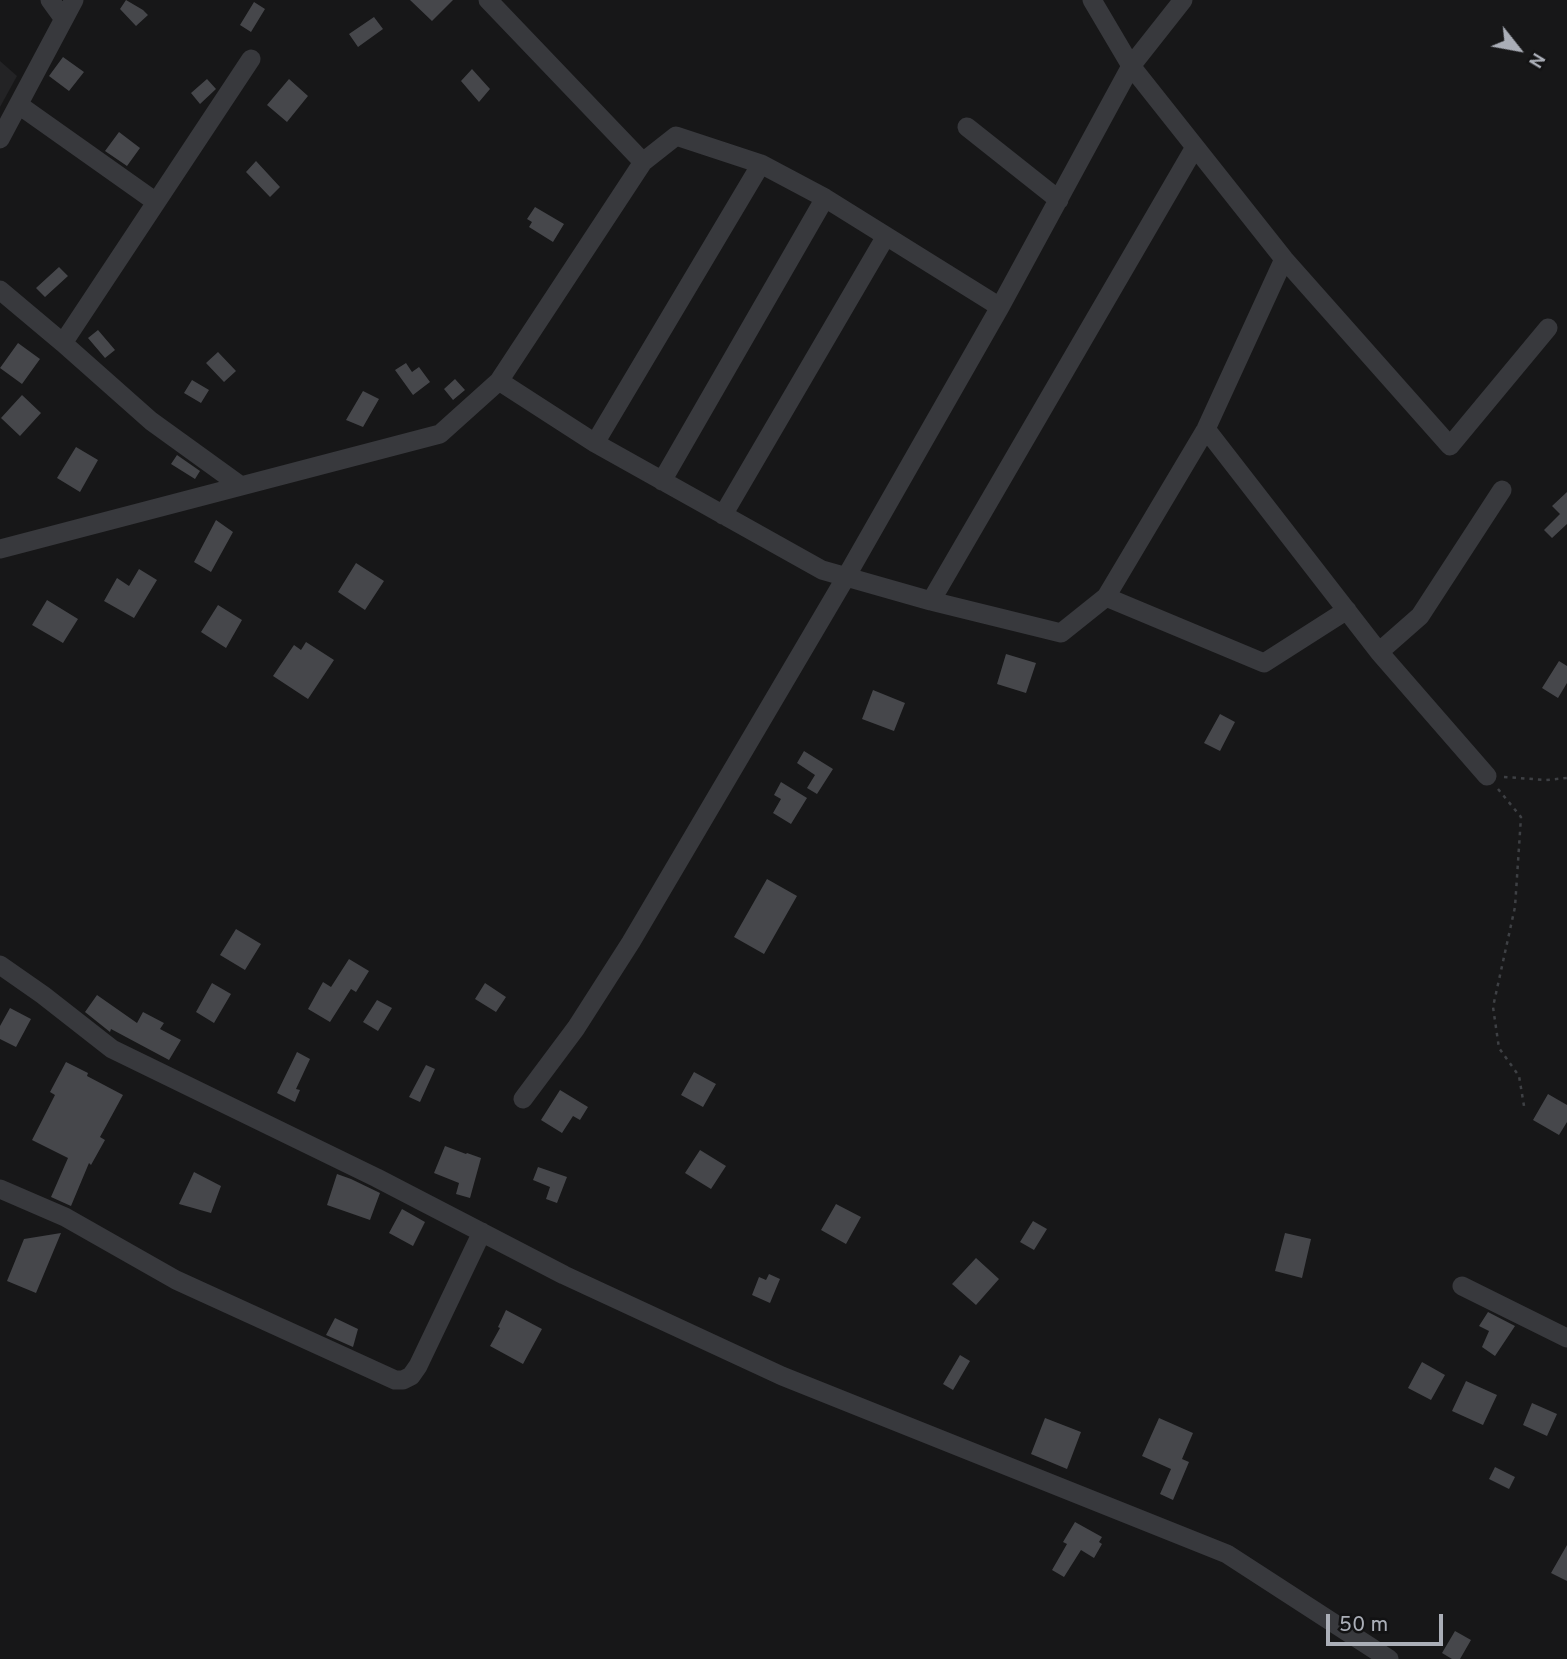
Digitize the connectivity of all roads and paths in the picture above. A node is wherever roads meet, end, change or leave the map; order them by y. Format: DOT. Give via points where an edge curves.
graph roads {
  1 [pos="50,0"];
  2 [pos="74,0"];
  3 [pos="488,0"];
  4 [pos="1092,0"];
  5 [pos="1183,0"];
  6 [pos="63,18"];
  7 [pos="251,59"];
  8 [pos="1131,66"];
  9 [pos="19,105"];
  10 [pos="967,127"];
  11 [pos="0,139"];
  12 [pos="1195,147"];
  13 [pos="643,162"];
  14 [pos="761,164"];
  15 [pos="825,198"];
  16 [pos="1059,200"];
  17 [pos="156,202"];
  18 [pos="886,236"];
  19 [pos="1284,259"];
  20 [pos="0,290"];
  21 [pos="1000,307"];
  22 [pos="1548,328"];
  23 [pos="63,343"];
  24 [pos="499,381"];
  25 [pos="1206,429"];
  26 [pos="595,443"];
  27 [pos="662,481"];
  28 [pos="242,486"];
  29 [pos="1502,490"];
  30 [pos="723,515"];
  31 [pos="0,548"];
  32 [pos="846,577"];
  33 [pos="1106,597"];
  34 [pos="931,601"];
  35 [pos="1347,610"];
  36 [pos="1380,652"];
  37 [pos="1487,776"];
  38 [pos="1567,778"];
  39 [pos="0,965"];
  40 [pos="523,1099"];
  41 [pos="1524,1106"];
  42 [pos="0,1189"];
  43 [pos="482,1232"];
  44 [pos="1462,1286"];
  45 [pos="1567,1338"];
  46 [pos="1390,1659"];
  1 -- 6 [label="street"];
  2 -- 6 [label="street"];
  3 -- 13 [label="street"];
  4 -- 8 [label="street"];
  5 -- 8 [label="street"];
  6 -- 9 [label="street"];
  7 -- 17 [label="street"];
  8 -- 12 [label="street"];
  8 -- 16 [label="street"];
  9 -- 11 [label="street"];
  9 -- 17 [label="street"];
  10 -- 16 [label="street"];
  12 -- 19 [label="street"];
  12 -- 34 [label="street"];
  13 -- 14 [label="street" via="677,136"];
  13 -- 24 [label="street"];
  14 -- 15 [label="street"];
  14 -- 26 [label="street"];
  15 -- 18 [label="street"];
  15 -- 27 [label="street"];
  16 -- 21 [label="street"];
  17 -- 23 [label="street"];
  18 -- 21 [label="street"];
  18 -- 30 [label="street"];
  19 -- 22 [label="street" via="1450,446"];
  19 -- 25 [label="street"];
  20 -- 23 [label="street"];
  21 -- 32 [label="street"];
  23 -- 28 [label="street" via="150,421"];
  24 -- 26 [label="street"];
  24 -- 28 [label="street" via="440,434"];
  25 -- 33 [label="street"];
  25 -- 35 [label="street"];
  26 -- 27 [label="street"];
  27 -- 30 [label="street"];
  28 -- 31 [label="street"];
  29 -- 36 [label="street" via="1420,616"];
  30 -- 32 [label="street" via="822,570"];
  32 -- 34 [label="street"];
  32 -- 40 [label="street" via="631,942"];
  33 -- 34 [label="street" via="1061,633"];
  33 -- 35 [label="street" via="1264,663"];
  35 -- 36 [label="street"];
  36 -- 37 [label="street"];
  37 -- 38 [label="path"];
  37 -- 41 [label="path" via="1521,817 1515,906 1493,1007 1499,1048 1519,1076"];
  39 -- 43 [label="street" via="112,1049"];
  42 -- 43 [label="street" via="65,1217 176,1280 395,1380 411,1376 418,1366"];
  43 -- 46 [label="street" via="782,1376 1227,1554"];
  44 -- 45 [label="street"];
}
